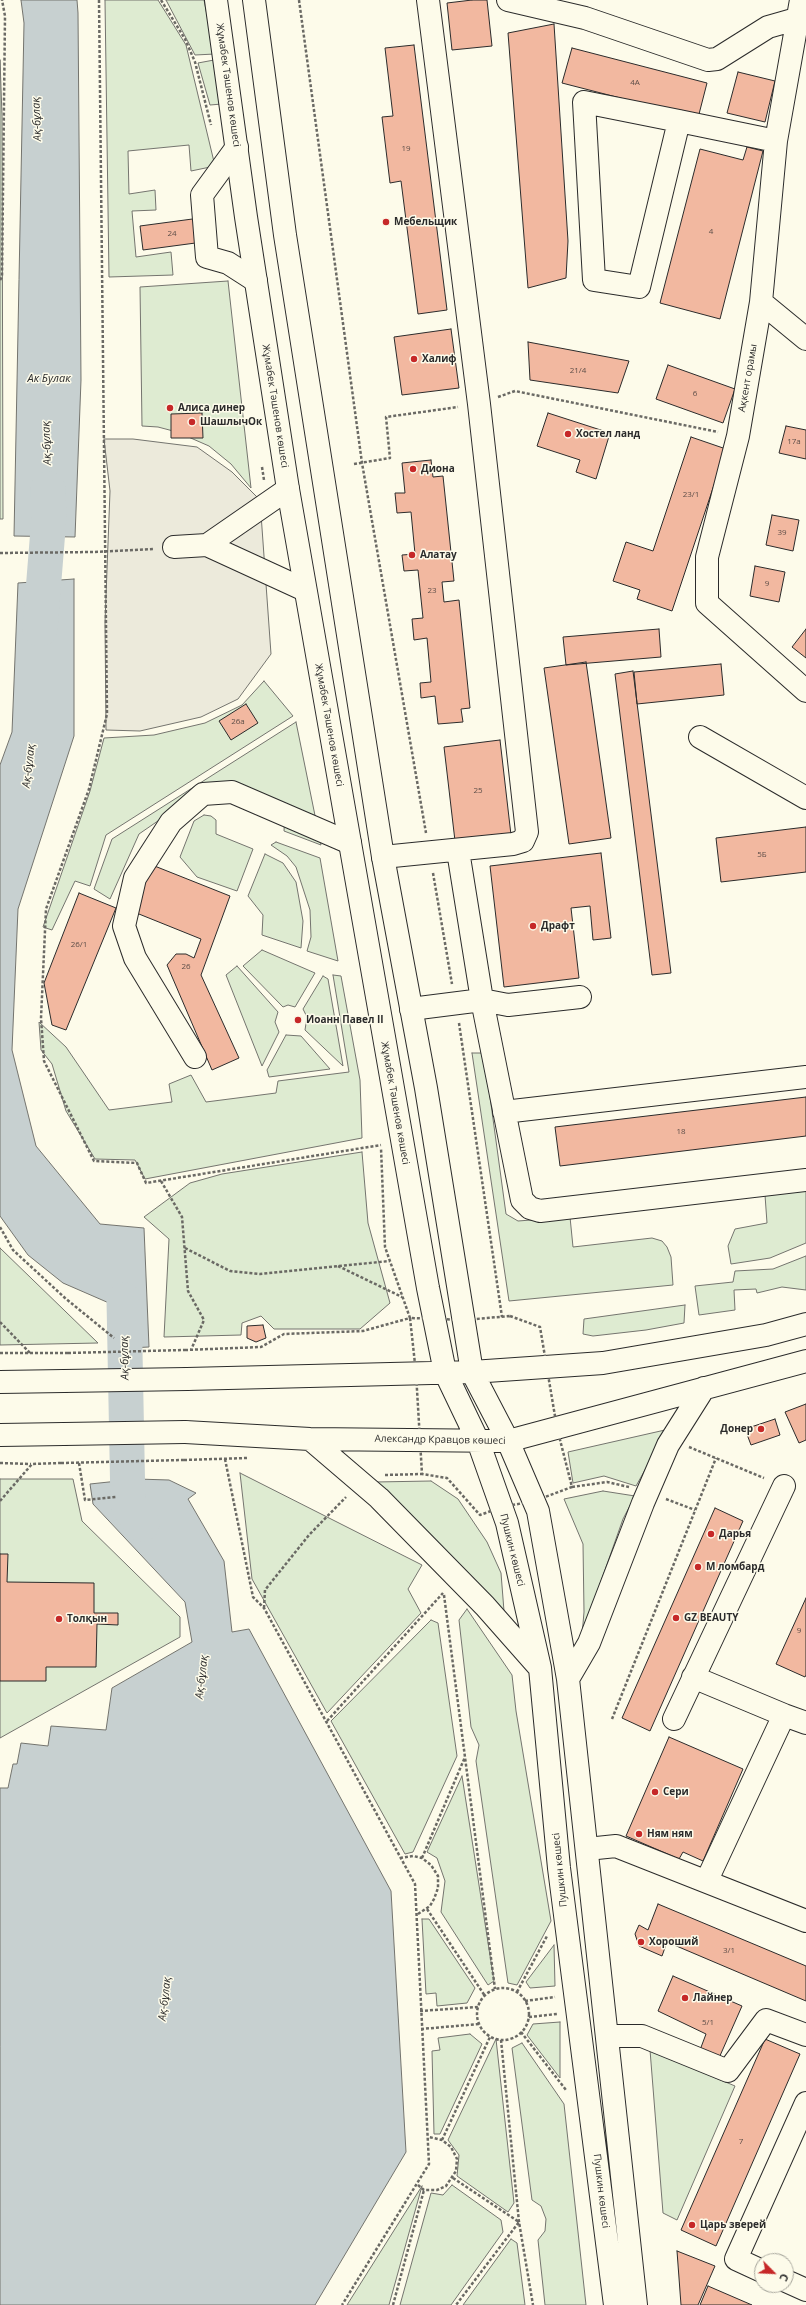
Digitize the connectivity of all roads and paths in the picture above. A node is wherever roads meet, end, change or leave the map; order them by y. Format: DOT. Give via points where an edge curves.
graph roads {
  1 [pos="2,0"];
  2 [pos="99,0"];
  3 [pos="161,0"];
  4 [pos="216,0"];
  5 [pos="254,0"];
  6 [pos="299,0"];
  7 [pos="428,0"];
  8 [pos="508,0"];
  9 [pos="801,13"];
  10 [pos="679,121"];
  11 [pos="211,126"];
  12 [pos="776,141"];
  13 [pos="237,147"];
  14 [pos="0,280"];
  15 [pos="256,281"];
  16 [pos="761,302"];
  17 [pos="806,339"];
  18 [pos="479,404"];
  19 [pos="738,436"];
  20 [pos="362,463"];
  21 [pos="354,464"];
  22 [pos="288,488"];
  23 [pos="207,545"];
  24 [pos="174,548"];
  25 [pos="104,552"];
  26 [pos="0,553"];
  27 [pos="305,590"];
  28 [pos="806,691"];
  29 [pos="700,736"];
  30 [pos="806,798"];
  31 [pos="350,843"];
  32 [pos="458,851"];
  33 [pos="430,853"];
  34 [pos="383,857"];
  35 [pos="580,996"];
  36 [pos="482,1000"];
  37 [pos="456,1003"];
  38 [pos="411,1009"];
  39 [pos="195,1057"];
  40 [pos="806,1077"];
  41 [pos="504,1112"];
  42 [pos="806,1180"];
  43 [pos="161,1181"];
  44 [pos="0,1227"];
  45 [pos="185,1248"];
  46 [pos="390,1261"];
  47 [pos="338,1266"];
  48 [pos="402,1297"];
  49 [pos="502,1317"];
  50 [pos="410,1318"];
  51 [pos="0,1322"];
  52 [pos="806,1324"];
  53 [pos="114,1338"];
  54 [pos="191,1350"];
  55 [pos="0,1353"];
  56 [pos="30,1353"];
  57 [pos="806,1361"];
  58 [pos="445,1372"];
  59 [pos="472,1372"];
  60 [pos="0,1382"];
  61 [pos="704,1388"];
  62 [pos="0,1435"];
  63 [pos="310,1439"];
  64 [pos="478,1441"];
  65 [pos="508,1441"];
  66 [pos="683,1445"];
  67 [pos="225,1458"];
  68 [pos="253,1458"];
  69 [pos="716,1458"];
  70 [pos="0,1463"];
  71 [pos="79,1463"];
  72 [pos="32,1464"];
  73 [pos="422,1474"];
  74 [pos="365,1484"];
  75 [pos="784,1486"];
  76 [pos="572,1487"];
  77 [pos="344,1490"];
  78 [pos="648,1492"];
  79 [pos="116,1497"];
  80 [pos="0,1501"];
  81 [pos="695,1510"];
  82 [pos="438,1587"];
  83 [pos="443,1592"];
  84 [pos="264,1608"];
  85 [pos="540,1668"];
  86 [pos="694,1677"];
  87 [pos="568,1679"];
  88 [pos="784,1715"];
  89 [pos="612,1719"];
  90 [pos="674,1719"];
  91 [pos="327,1721"];
  92 [pos="806,1723"];
  93 [pos="465,1756"];
  94 [pos="586,1849"];
  95 [pos="400,1858"];
  96 [pos="422,1858"];
  97 [pos="707,1880"];
  98 [pos="427,1909"];
  99 [pos="417,1914"];
  100 [pos="806,1921"];
  101 [pos="550,1932"];
  102 [pos="495,1989"];
  103 [pos="517,1992"];
  104 [pos="484,1996"];
  105 [pos="556,1996"];
  106 [pos="525,2001"];
  107 [pos="478,2006"];
  108 [pos="420,2011"];
  109 [pos="565,2013"];
  110 [pos="528,2017"];
  111 [pos="478,2024"];
  112 [pos="422,2029"];
  113 [pos="521,2032"];
  114 [pos="806,2035"];
  115 [pos="608,2036"];
  116 [pos="490,2037"];
  117 [pos="501,2040"];
  118 [pos="569,2094"];
  119 [pos="806,2103"];
  120 [pos="429,2137"];
  121 [pos="442,2140"];
  122 [pos="453,2178"];
  123 [pos="418,2185"];
  124 [pos="424,2190"];
  125 [pos="519,2222"];
  126 [pos="754,2267"];
  127 [pos="794,2285"];
  128 [pos="806,2290"];
  129 [pos="342,2305"];
  130 [pos="393,2305"];
  131 [pos="456,2305"];
  132 [pos="533,2305"];
  133 [pos="615,2305"];
  134 [pos="636,2305"];
  1 -- 14 [label="path" via="5,40"];
  2 -- 25 [label="path"];
  3 -- 11 [label="path" via="185,39 192,56"];
  4 -- 13 [label="main road, Жұмабек Тәшенов көшесі"];
  5 -- 34 [label="main road" via="285,235"];
  6 -- 20 [label="path"];
  7 -- 18 [label="main road"];
  8 -- 9 [label="main road" via="585,18 708,60 717,59 768,27"];
  9 -- 12 [label="main road, Ақкент орамы"];
  10 -- 10 [label="main road" via="584,102 594,280 639,287"];
  10 -- 12 [label="main road"];
  12 -- 16 [label="main road, Ақкент орамы"];
  13 -- 15 [label="main road, Жұмабек Тәшенов көшесі"];
  13 -- 15 [label="main road" via="202,195 207,257 228,264"];
  15 -- 22 [label="main road, Жұмабек Тәшенов көшесі"];
  16 -- 17 [label="main road"];
  16 -- 19 [label="main road, Ақкент орамы"];
  18 -- 19 [label="path" via="515,391"];
  18 -- 20 [label="path" via="386,417 390,458"];
  18 -- 32 [label="main road" via="527,832 523,841 513,844"];
  19 -- 28 [label="main road, Ақкент орамы" via="707,557 707,604"];
  20 -- 21 [label="path"];
  20 -- 33 [label="path"];
  22 -- 23 [label="main road"];
  22 -- 27 [label="main road, Жұмабек Тәшенов көшесі"];
  23 -- 24 [label="main road"];
  23 -- 27 [label="main road"];
  24 -- 25 [label="path"];
  25 -- 26 [label="path"];
  27 -- 31 [label="main road, Жұмабек Тәшенов көшесі"];
  29 -- 30 [label="main road"];
  31 -- 39 [label="main road" via="232,792 204,794 171,822 135,878 124,926 135,958"];
  31 -- 58 [label="main road, Жұмабек Тәшенов көшесі"];
  32 -- 33 [label="main road"];
  32 -- 36 [label="main road"];
  33 -- 34 [label="main road"];
  33 -- 37 [label="path"];
  34 -- 38 [label="main road"];
  35 -- 36 [label="main road" via="508,1005"];
  36 -- 37 [label="main road"];
  36 -- 41 [label="main road"];
  37 -- 38 [label="main road"];
  37 -- 49 [label="path"];
  38 -- 59 [label="main road"];
  40 -- 41 [label="main road"];
  41 -- 42 [label="main road" via="522,1200 530,1208 540,1211"];
  43 -- 45 [label="path" via="182,1217"];
  44 -- 53 [label="path" via="13,1250 65,1298"];
  45 -- 47 [label="path" via="230,1271 260,1274"];
  45 -- 54 [label="path" via="188,1291 204,1320"];
  46 -- 47 [label="path"];
  47 -- 48 [label="path"];
  50 -- 54 [label="path" via="363,1331 284,1334 261,1347"];
  51 -- 56 [label="path"];
  52 -- 59 [label="main road" via="766,1335 603,1363"];
  54 -- 56 [label="path, bridge"];
  55 -- 56 [label="path"];
  57 -- 61 [label="main road, Александр Кравцов көшесі"];
  58 -- 59 [label="main road"];
  58 -- 60 [label="main road, bridge"];
  58 -- 64 [label="main road, Жұмабек Тәшенов көшесі"];
  59 -- 65 [label="main road"];
  61 -- 65 [label="main road, Александр Кравцов көшесі"];
  61 -- 78 [label="main road" via="668,1445"];
  62 -- 63 [label="main road, Александр Кравцов көшесі, bridge" via="185,1432"];
  63 -- 64 [label="main road, Александр Кравцов көшесі"];
  63 -- 74 [label="main road"];
  64 -- 65 [label="main road, Александр Кравцов көшесі"];
  64 -- 85 [label="main road, Пушкин көшесі" via="507,1523"];
  65 -- 87 [label="main road" via="538,1511"];
  66 -- 69 [label="path"];
  67 -- 68 [label="path"];
  67 -- 71 [label="path, bridge"];
  67 -- 84 [label="path" via="253,1597"];
  69 -- 75 [label="path"];
  69 -- 81 [label="path"];
  70 -- 72 [label="path"];
  71 -- 72 [label="path, bridge"];
  71 -- 79 [label="path" via="85,1500"];
  72 -- 80 [label="path"];
  73 -- 74 [label="path" via="377,1475"];
  74 -- 85 [label="main road" via="485,1606"];
  75 -- 86 [label="main road"];
  76 -- 78 [label="path" via="607,1482"];
  77 -- 84 [label="path" via="348,1495 309,1535 265,1590"];
  78 -- 81 [label="path"];
  78 -- 87 [label="main road" via="589,1643"];
  81 -- 89 [label="path"];
  82 -- 83 [label="path"];
  83 -- 91 [label="path"];
  83 -- 93 [label="path"];
  84 -- 91 [label="path"];
  85 -- 133 [label="main road, Пушкин көшесі" via="559,1868"];
  86 -- 88 [label="main road"];
  86 -- 90 [label="main road"];
  87 -- 94 [label="main road"];
  88 -- 92 [label="main road"];
  88 -- 97 [label="main road"];
  91 -- 95 [label="path"];
  93 -- 96 [label="path"];
  93 -- 102 [label="path"];
  94 -- 97 [label="main road" via="616,1846"];
  94 -- 115 [label="main road"];
  95 -- 96 [label="path"];
  95 -- 99 [label="path" via="415,1884"];
  96 -- 98 [label="path" via="431,1865 438,1876 438,1888"];
  97 -- 100 [label="main road"];
  98 -- 99 [label="path"];
  98 -- 104 [label="path"];
  99 -- 108 [label="path"];
  101 -- 103 [label="path"];
  102 -- 103 [label="path" via="504,1988"];
  102 -- 104 [label="path"];
  103 -- 106 [label="path"];
  104 -- 107 [label="path"];
  105 -- 106 [label="path"];
  106 -- 110 [label="path"];
  107 -- 108 [label="path"];
  107 -- 111 [label="path"];
  108 -- 112 [label="path"];
  109 -- 110 [label="path"];
  110 -- 113 [label="path"];
  111 -- 112 [label="path"];
  111 -- 116 [label="path"];
  112 -- 120 [label="path"];
  113 -- 117 [label="path" via="514,2037"];
  113 -- 118 [label="path"];
  114 -- 115 [label="main road" via="766,2020 728,2071 642,2036"];
  115 -- 134 [label="main road"];
  116 -- 117 [label="path"];
  116 -- 121 [label="path"];
  117 -- 125 [label="path"];
  119 -- 126 [label="main road" via="736,2259"];
  120 -- 121 [label="path"];
  120 -- 123 [label="path" via="429,2164"];
  121 -- 122 [label="path" via="451,2147 457,2159"];
  122 -- 124 [label="path" via="446,2186 437,2190"];
  122 -- 125 [label="path"];
  123 -- 124 [label="path"];
  123 -- 129 [label="path"];
  124 -- 130 [label="path"];
  125 -- 131 [label="path"];
  125 -- 132 [label="path"];
  127 -- 128 [label="main road"];
}
